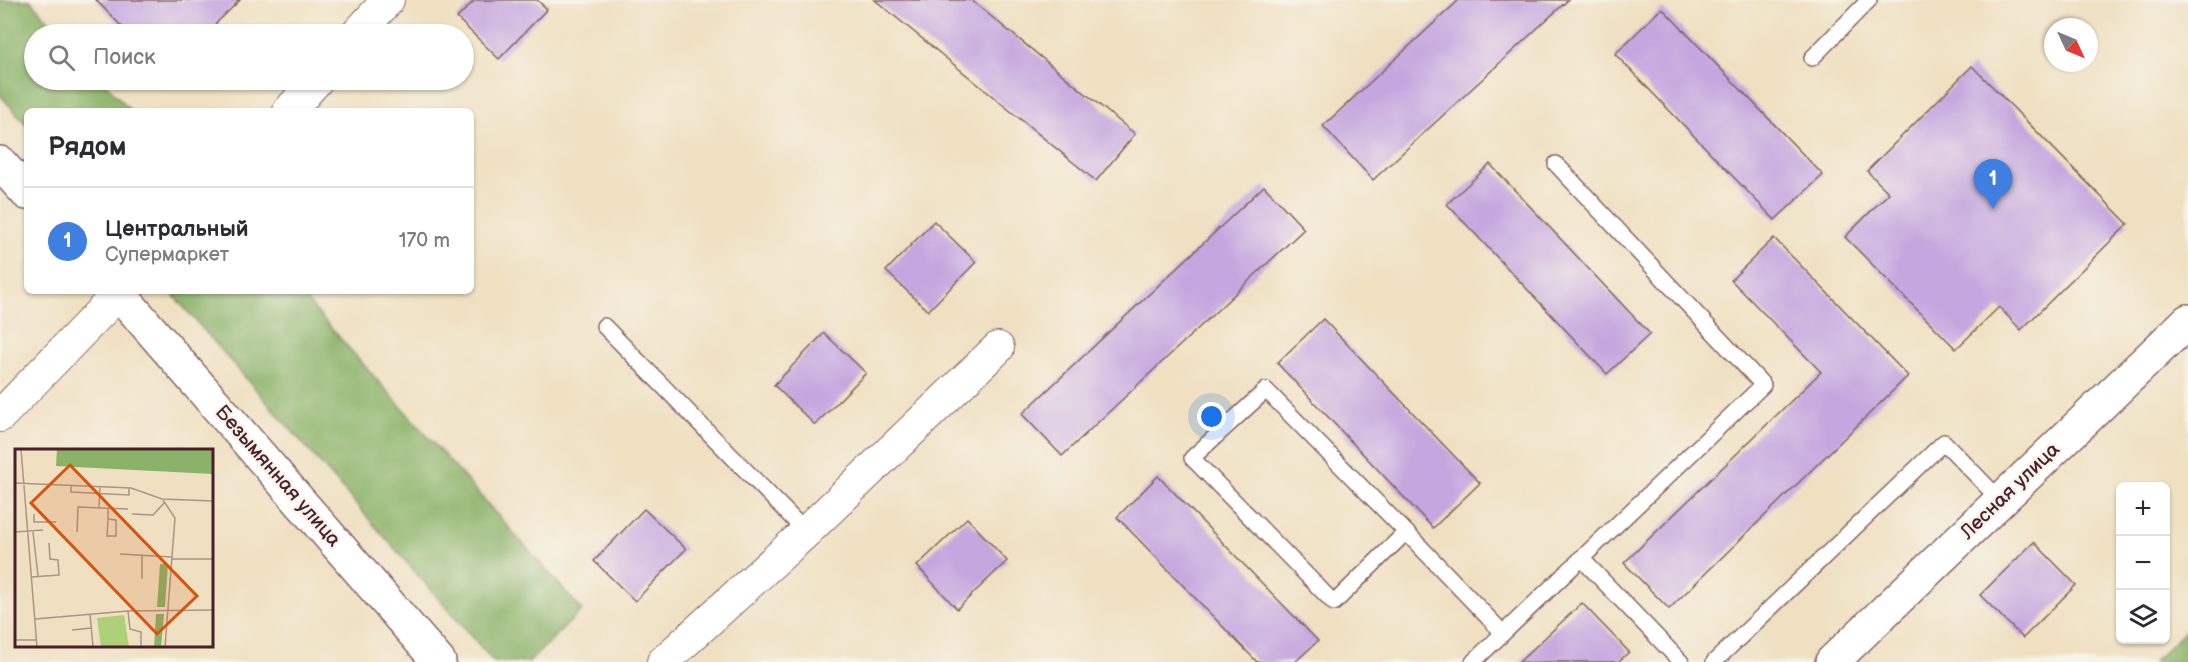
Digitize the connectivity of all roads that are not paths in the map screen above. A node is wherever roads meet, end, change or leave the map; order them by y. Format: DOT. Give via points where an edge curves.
graph roads {
  1 [pos="388,0"];
  2 [pos="1869,0"];
  3 [pos="366,24"];
  4 [pos="1812,58"];
  5 [pos="308,90"];
  6 [pos="292,108"];
  7 [pos="0,164"];
  8 [pos="1556,164"];
  9 [pos="24,190"];
  10 [pos="117,294"];
  11 [pos="121,294"];
  12 [pos="2188,321"];
  13 [pos="604,326"];
  14 [pos="998,348"];
  15 [pos="0,416"];
  16 [pos="2000,500"];
  17 [pos="806,532"];
  18 [pos="1406,532"];
  19 [pos="1581,558"];
  20 [pos="1503,633"];
  21 [pos="439,662"];
  22 [pos="663,662"];
  23 [pos="1473,662"];
  24 [pos="1681,662"];
  25 [pos="1714,662"];
  26 [pos="1832,662"];
  1 -- 3 [label="street"];
  2 -- 4 [label="lane"];
  5 -- 6 [label="street"];
  7 -- 9 [label="street"];
  8 -- 19 [label="lane" via="1763,385"];
  10 -- 15 [label="street"];
  11 -- 21 [label="street, Безымянная улица"];
  12 -- 16 [label="street, Лесная улица"];
  13 -- 17 [label="lane"];
  14 -- 17 [label="street"];
  16 -- 25 [label="lane" via="1944,442"];
  16 -- 26 [label="street, Лесная улица"];
  17 -- 22 [label="street"];
  18 -- 18 [label="lane" via="1334,603 1192,458 1266,390"];
  18 -- 20 [label="lane"];
  19 -- 20 [label="lane"];
  19 -- 24 [label="lane"];
  20 -- 23 [label="lane"];
}
